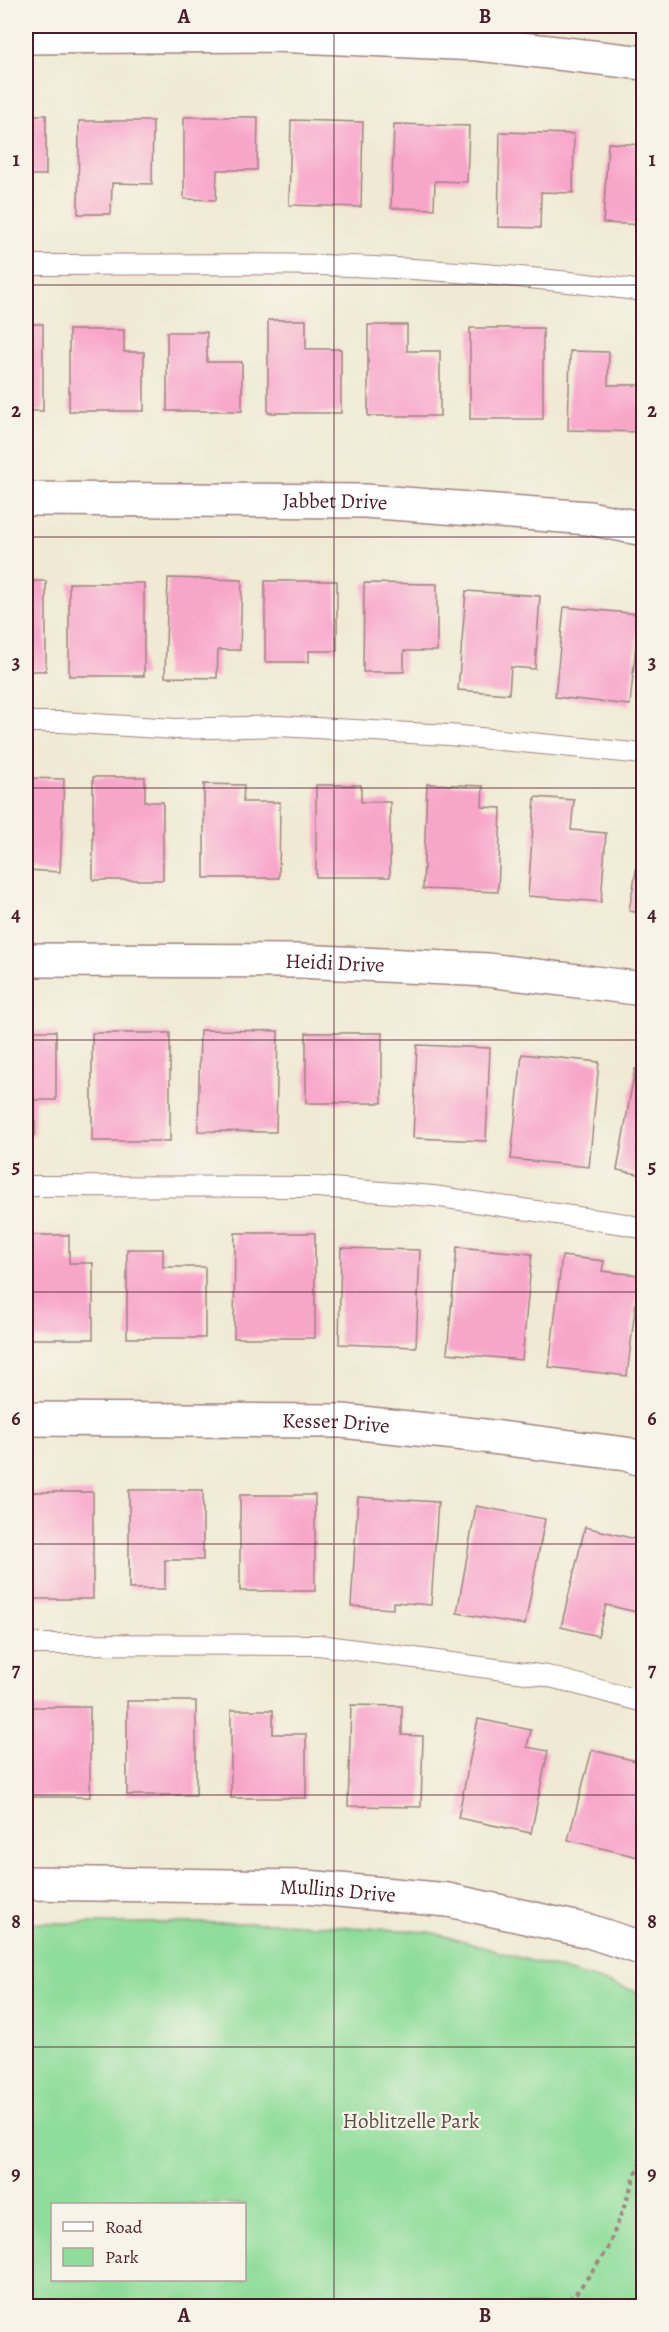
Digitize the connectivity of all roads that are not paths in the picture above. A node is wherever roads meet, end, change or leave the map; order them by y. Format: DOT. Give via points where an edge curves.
graph roads {
  1 [pos="274,30"];
  2 [pos="32,33"];
  3 [pos="479,35"];
  4 [pos="644,63"];
  5 [pos="26,265"];
  6 [pos="644,291"];
  7 [pos="26,500"];
  8 [pos="644,529"];
  9 [pos="26,722"];
  10 [pos="644,754"];
  11 [pos="26,960"];
  12 [pos="644,989"];
  13 [pos="26,1186"];
  14 [pos="644,1229"];
  15 [pos="26,1419"];
  16 [pos="644,1460"];
  17 [pos="26,1644"];
  18 [pos="644,1702"];
  19 [pos="26,1882"];
  20 [pos="644,1949"];
  1 -- 2 [label="street"];
  1 -- 3 [label="street"];
  3 -- 4 [label="street"];
  5 -- 6 [label="lane" via="397,268 561,280"];
  7 -- 8 [label="street, Jabbet Drive" via="365,501 589,519"];
  9 -- 10 [label="lane" via="176,729 278,726 449,735"];
  11 -- 12 [label="street, Heidi Drive" via="299,960 488,970"];
  13 -- 14 [label="lane" via="318,1187 434,1196"];
  15 -- 16 [label="street, Kesser Drive" via="342,1421 555,1444"];
  17 -- 18 [label="lane" via="319,1645 547,1676"];
  19 -- 20 [label="street, Mullins Drive" via="306,1887 448,1899 589,1931"];
}
